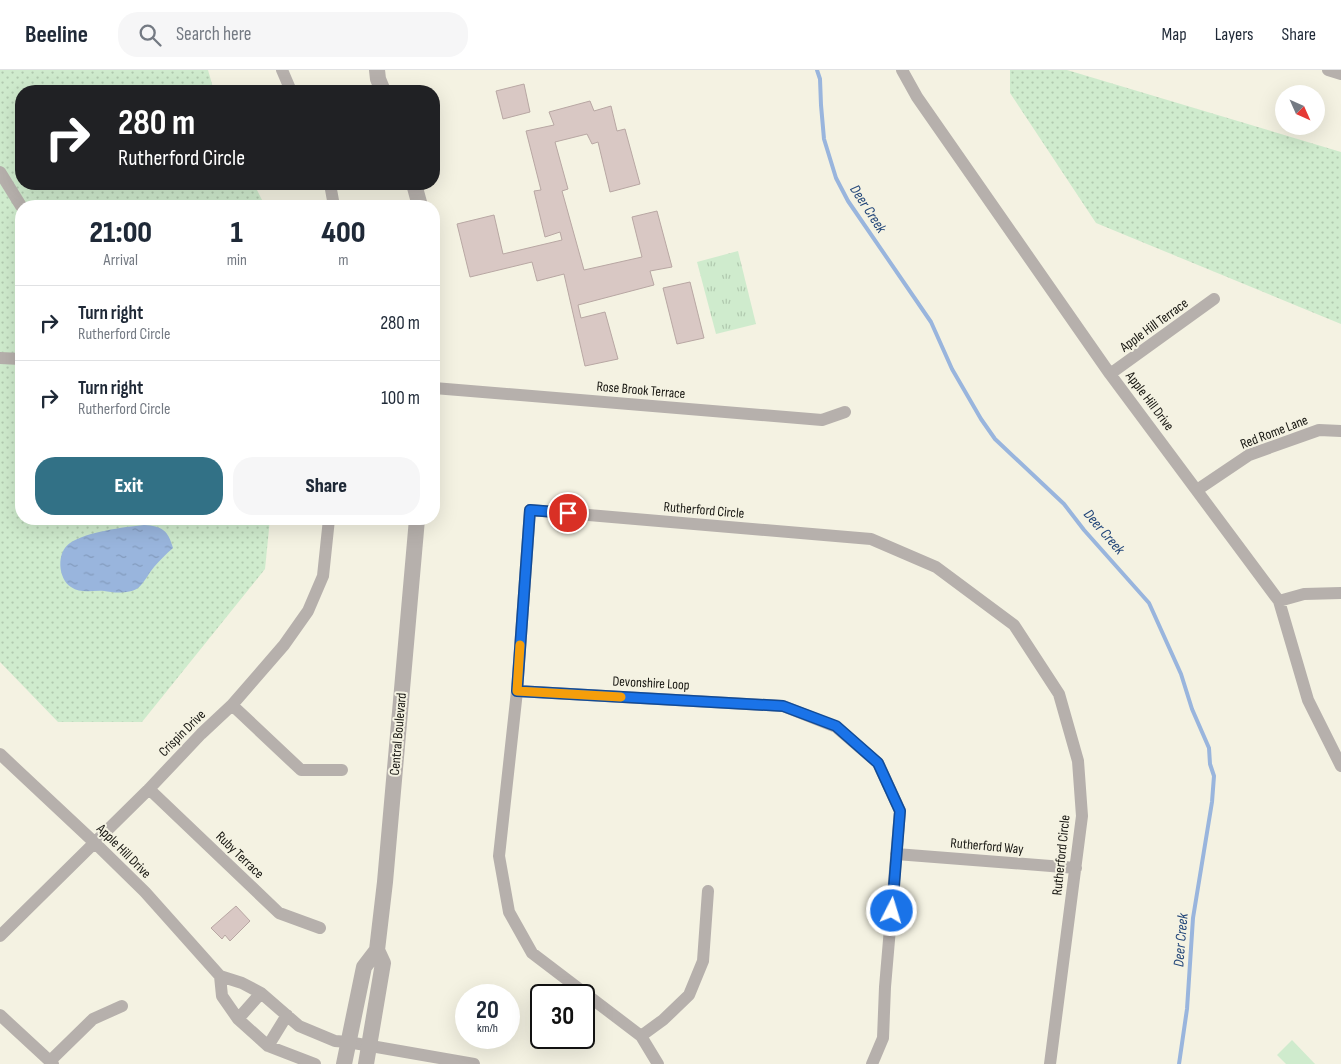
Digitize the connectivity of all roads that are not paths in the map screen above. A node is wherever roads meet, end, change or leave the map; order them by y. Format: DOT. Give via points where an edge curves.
graph roads {
  1 [pos="282,70"];
  2 [pos="377,70"];
  3 [pos="902,70"];
  4 [pos="1328,70"];
  5 [pos="1341,74"];
  6 [pos="288,85"];
  7 [pos="380,85"];
  8 [pos="0,172"];
  9 [pos="18,200"];
  10 [pos="1214,299"];
  11 [pos="0,358"];
  12 [pos="15,359"];
  13 [pos="1110,374"];
  14 [pos="440,388"];
  15 [pos="845,412"];
  16 [pos="1341,430"];
  17 [pos="1198,490"];
  18 [pos="328,525"];
  19 [pos="416,525"];
  20 [pos="1341,593"];
  21 [pos="1279,601"];
  22 [pos="517,691"];
  23 [pos="232,705"];
  24 [pos="0,755"];
  25 [pos="1341,766"];
  26 [pos="342,770"];
  27 [pos="149,789"];
  28 [pos="95,843"];
  29 [pos="896,854"];
  30 [pos="1076,868"];
  31 [pos="708,891"];
  32 [pos="320,928"];
  33 [pos="0,936"];
  34 [pos="378,950"];
  35 [pos="220,976"];
  36 [pos="261,994"];
  37 [pos="122,1006"];
  38 [pos="0,1015"];
  39 [pos="287,1016"];
  40 [pos="238,1019"];
  41 [pos="641,1036"];
  42 [pos="348,1042"];
  43 [pos="268,1046"];
  44 [pos="370,1046"];
  45 [pos="431,1060"];
  46 [pos="52,1062"];
  47 [pos="315,1064"];
  48 [pos="344,1064"];
  49 [pos="366,1064"];
  50 [pos="470,1064"];
  51 [pos="658,1064"];
  52 [pos="872,1064"];
  53 [pos="1050,1064"];
  1 -- 6 [label="street"];
  2 -- 7 [label="street"];
  3 -- 13 [label="street, Apple Hill Drive" via="917,97"];
  4 -- 5 [label="street"];
  8 -- 9 [label="street"];
  10 -- 13 [label="street, Apple Hill Terrace"];
  11 -- 12 [label="street"];
  13 -- 17 [label="street, Apple Hill Drive"];
  14 -- 15 [label="street, Rose Brook Terrace" via="822,420"];
  16 -- 17 [label="street, Red Rome Lane" via="1319,430 1249,455"];
  17 -- 21 [label="street, Apple Hill Drive"];
  18 -- 23 [label="street, Crispin Drive" via="323,576 308,611 284,645"];
  19 -- 34 [label="street, Central Boulevard"];
  20 -- 21 [label="street" via="1304,594"];
  21 -- 25 [label="street, Apple Hill Drive" via="1308,700"];
  22 -- 29 [label="street, Devonshire Loop" via="783,706 836,726 878,763 900,811"];
  22 -- 30 [label="street, Rutherford Circle" via="530,510 872,540 936,567 1014,624 1059,694 1078,761 1082,816"];
  22 -- 41 [label="street, Rutherford Circle" via="499,856 509,912 532,953"];
  23 -- 26 [label="street" via="301,770"];
  23 -- 27 [label="street, Crispin Drive"];
  24 -- 28 [label="street, Apple Hill Drive"];
  27 -- 28 [label="street, Crispin Drive"];
  27 -- 32 [label="street, Ruby Terrace" via="279,913"];
  28 -- 33 [label="street, Crispin Drive"];
  28 -- 35 [label="street, Apple Hill Drive" via="145,892"];
  29 -- 30 [label="street, Rutherford Way"];
  29 -- 52 [label="street, Devonshire Loop" via="883,1038"];
  30 -- 53 [label="street, Rutherford Circle"];
  31 -- 41 [label="street" via="703,961 689,995 664,1020"];
  34 -- 42 [label="street" via="364,967"];
  34 -- 44 [label="street, Central Boulevard" via="383,963"];
  35 -- 36 [label="street, Apple Hill Drive"];
  35 -- 40 [label="street" via="222,996"];
  36 -- 39 [label="street, Apple Hill Drive"];
  36 -- 40 [label="street"];
  37 -- 46 [label="street" via="93,1019"];
  38 -- 46 [label="street"];
  39 -- 42 [label="street, Apple Hill Drive" via="299,1026 335,1041"];
  39 -- 43 [label="street"];
  40 -- 43 [label="street"];
  41 -- 51 [label="street, Rutherford Circle"];
  42 -- 44 [label="street, Apple Hill Drive"];
  42 -- 48 [label="street"];
  43 -- 47 [label="street"];
  44 -- 45 [label="street, Apple Hill Drive"];
  44 -- 49 [label="street, Central Boulevard"];
  45 -- 50 [label="street, Apple Hill Drive"];
}
